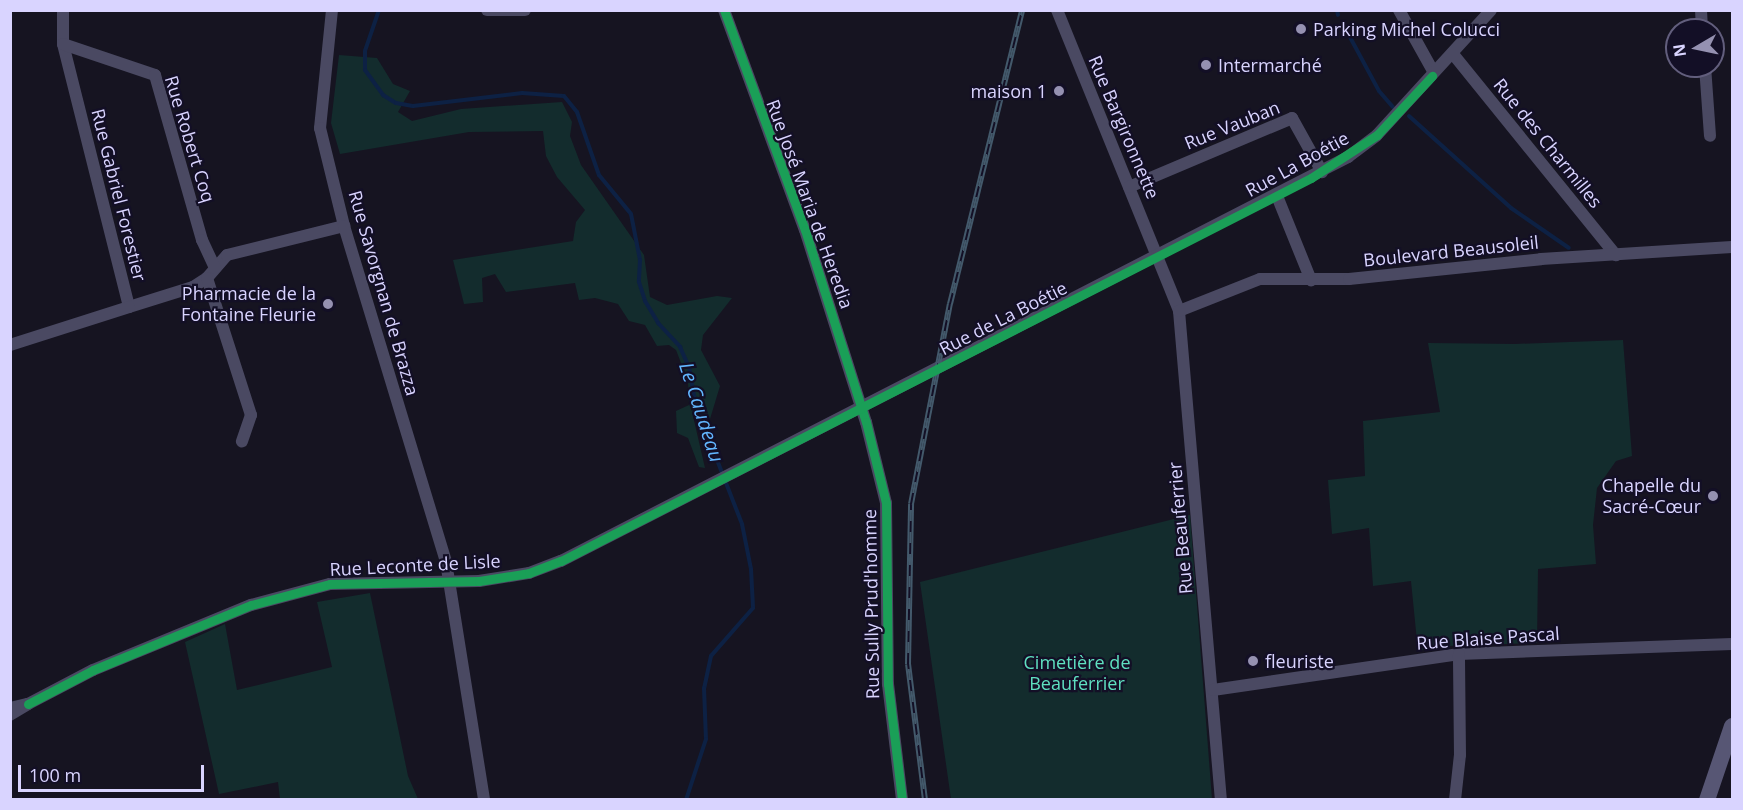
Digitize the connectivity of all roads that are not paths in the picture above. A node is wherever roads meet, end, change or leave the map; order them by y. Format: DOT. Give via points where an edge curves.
graph roads {
  1 [pos="63,10"];
  2 [pos="332,10"];
  3 [pos="487,10"];
  4 [pos="525,10"];
  5 [pos="724,10"];
  6 [pos="1057,10"];
  7 [pos="1399,10"];
  8 [pos="1491,10"];
  9 [pos="63,44"];
  10 [pos="1453,54"];
  11 [pos="1433,71"];
  12 [pos="1706,78"];
  13 [pos="1710,136"];
  14 [pos="1322,172"];
  15 [pos="1130,187"];
  16 [pos="1277,196"];
  17 [pos="344,226"];
  18 [pos="1732,247"];
  19 [pos="1616,255"];
  20 [pos="1159,256"];
  21 [pos="211,273"];
  22 [pos="1311,280"];
  23 [pos="129,306"];
  24 [pos="1179,311"];
  25 [pos="10,345"];
  26 [pos="861,410"];
  27 [pos="242,441"];
  28 [pos="450,581"];
  29 [pos="1732,644"];
  30 [pos="1459,654"];
  31 [pos="1213,690"];
  32 [pos="28,704"];
  33 [pos="10,708"];
  34 [pos="10,715"];
  35 [pos="1732,726"];
  36 [pos="484,800"];
  37 [pos="902,800"];
  38 [pos="1221,800"];
  39 [pos="1455,800"];
  40 [pos="1707,800"];
  1 -- 9 [label="street, Rue Gabriel Forestier"];
  2 -- 17 [label="street, Rue Savorgnan de Brazza" via="320,128"];
  3 -- 4 [label="street"];
  5 -- 26 [label="street, Rue José Maria de Heredia" via="806,230"];
  6 -- 15 [label="street, Rue Bargironnette"];
  7 -- 11 [label="street"];
  8 -- 10 [label="street, Rue La Boétie"];
  9 -- 21 [label="street, Rue Robert Coq" via="155,75"];
  9 -- 23 [label="street, Rue Gabriel Forestier"];
  10 -- 11 [label="street, Rue La Boétie"];
  10 -- 19 [label="street, Rue des Charmilles"];
  11 -- 14 [label="street, Rue La Boétie" via="1430,81 1377,135"];
  12 -- 13 [label="street"];
  14 -- 15 [label="street, Rue Vauban" via="1292,118"];
  14 -- 16 [label="street, Rue La Boétie"];
  15 -- 20 [label="street, Rue Bargironnette"];
  16 -- 20 [label="street, Rue La Boétie"];
  16 -- 22 [label="street"];
  17 -- 21 [label="street, Rue Gabriel Forestier" via="227,255"];
  17 -- 28 [label="street, Rue Savorgnan de Brazza"];
  18 -- 19 [label="street, Boulevard Beausoleil"];
  19 -- 22 [label="street, Boulevard Beausoleil"];
  20 -- 24 [label="street, Rue Beauferrier"];
  20 -- 26 [label="street, Rue de La Boétie"];
  21 -- 23 [label="street, Rue Gabriel Forestier" via="193,286"];
  21 -- 27 [label="street" via="250,415"];
  22 -- 24 [label="street, Boulevard Beausoleil" via="1260,279"];
  23 -- 25 [label="street"];
  24 -- 31 [label="street, Rue Beauferrier"];
  26 -- 28 [label="street, Rue Leconte de Lisle" via="561,561 529,573"];
  26 -- 37 [label="street, Rue Sully Prud'homme" via="886,503 888,684"];
  28 -- 32 [label="street, Rue Leconte de Lisle" via="330,584 251,605 93,670"];
  28 -- 36 [label="street, Rue Savorgnan de Brazza"];
  29 -- 30 [label="street, Rue Blaise Pascal"];
  30 -- 31 [label="street, Rue Blaise Pascal"];
  30 -- 39 [label="street" via="1460,755"];
  31 -- 38 [label="street, Rue Beauferrier"];
  32 -- 33 [label="street, Rue Leconte de Lisle"];
  32 -- 34 [label="street, Rue Leconte de Lisle"];
  35 -- 40 [label="main road"];
}
